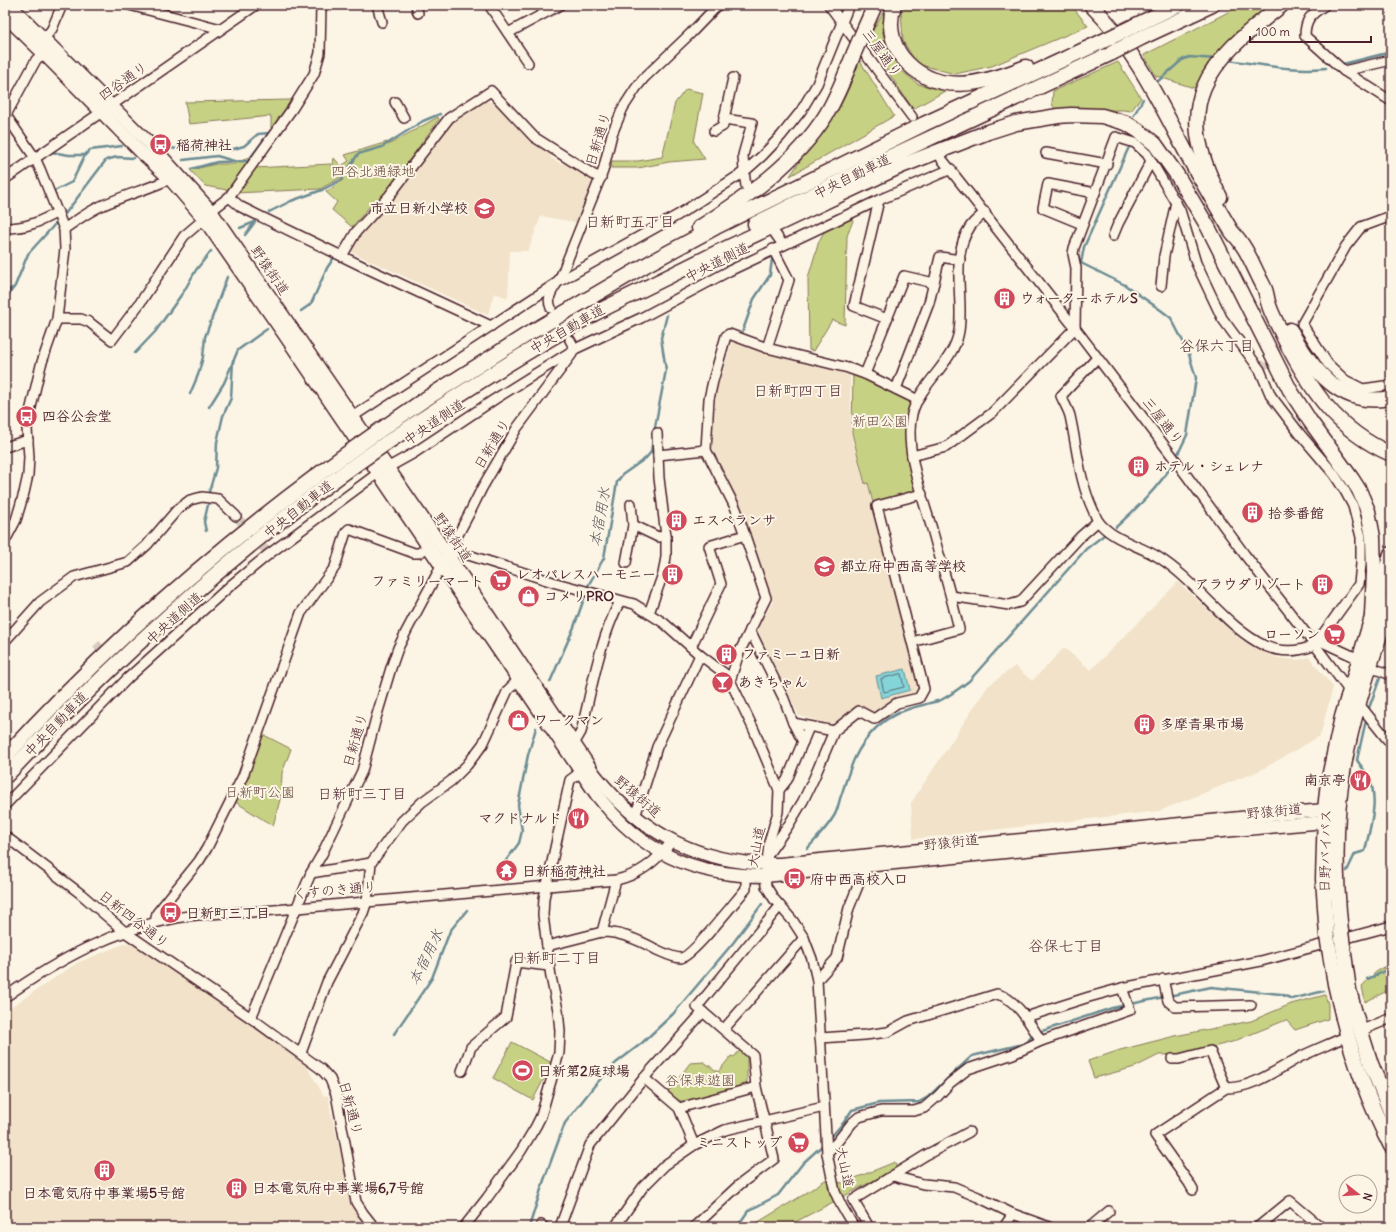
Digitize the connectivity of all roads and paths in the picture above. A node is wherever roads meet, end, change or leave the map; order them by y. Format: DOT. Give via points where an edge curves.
graph roads {
  1 [pos="10,5"];
  2 [pos="62,5"];
  3 [pos="128,5"];
  4 [pos="256,5"];
  5 [pos="321,5"];
  6 [pos="377,5"];
  7 [pos="489,5"];
  8 [pos="560,5"];
  9 [pos="718,5"];
  10 [pos="829,5"];
  11 [pos="849,5"];
  12 [pos="875,5"];
  13 [pos="894,5"];
  14 [pos="1081,5"];
  15 [pos="1091,5"];
  16 [pos="1178,5"];
  17 [pos="1212,5"];
  18 [pos="1282,5"];
  19 [pos="1325,5"];
  20 [pos="5,16"];
  21 [pos="842,21"];
  22 [pos="382,22"];
  23 [pos="220,29"];
  24 [pos="508,33"];
  25 [pos="44,39"];
  26 [pos="1101,42"];
  27 [pos="43,53"];
  28 [pos="1391,60"];
  29 [pos="528,64"];
  30 [pos="1344,71"];
  31 [pos="733,78"];
  32 [pos="1391,101"];
  33 [pos="395,102"];
  34 [pos="107,109"];
  35 [pos="6,114"];
  36 [pos="404,118"];
  37 [pos="912,118"];
  38 [pos="724,119"];
  39 [pos="714,131"];
  40 [pos="1046,153"];
  41 [pos="35,158"];
  42 [pos="941,158"];
  43 [pos="1151,161"];
  44 [pos="1106,164"];
  45 [pos="951,169"];
  46 [pos="744,172"];
  47 [pos="601,178"];
  48 [pos="5,179"];
  49 [pos="170,179"];
  50 [pos="749,184"];
  51 [pos="1095,193"];
  52 [pos="229,197"];
  53 [pos="879,200"];
  54 [pos="1176,202"];
  55 [pos="58,212"];
  56 [pos="985,212"];
  57 [pos="208,215"];
  58 [pos="1391,216"];
  59 [pos="1082,224"];
  60 [pos="1208,227"];
  61 [pos="5,228"];
  62 [pos="64,229"];
  63 [pos="775,231"];
  64 [pos="1113,236"];
  65 [pos="1239,239"];
  66 [pos="783,245"];
  67 [pos="773,250"];
  68 [pos="342,256"];
  69 [pos="960,260"];
  70 [pos="558,282"];
  71 [pos="934,283"];
  72 [pos="1161,286"];
  73 [pos="1267,294"];
  74 [pos="586,300"];
  75 [pos="551,308"];
  76 [pos="589,316"];
  77 [pos="887,319"];
  78 [pos="57,320"];
  79 [pos="491,326"];
  80 [pos="1075,328"];
  81 [pos="570,340"];
  82 [pos="1267,345"];
  83 [pos="767,348"];
  84 [pos="575,349"];
  85 [pos="1097,358"];
  86 [pos="864,374"];
  87 [pos="1391,385"];
  88 [pos="896,389"];
  89 [pos="1391,398"];
  90 [pos="918,400"];
  91 [pos="352,417"];
  92 [pos="657,433"];
  93 [pos="381,439"];
  94 [pos="28,440"];
  95 [pos="5,447"];
  96 [pos="706,450"];
  97 [pos="1391,454"];
  98 [pos="658,455"];
  99 [pos="912,456"];
  100 [pos="1391,462"];
  101 [pos="383,471"];
  102 [pos="922,494"];
  103 [pos="631,504"];
  104 [pos="236,516"];
  105 [pos="1098,521"];
  106 [pos="633,525"];
  107 [pos="745,535"];
  108 [pos="666,536"];
  109 [pos="5,541"];
  110 [pos="428,547"];
  111 [pos="1391,554"];
  112 [pos="448,555"];
  113 [pos="626,563"];
  114 [pos="442,567"];
  115 [pos="951,596"];
  116 [pos="1391,600"];
  117 [pos="620,601"];
  118 [pos="649,613"];
  119 [pos="1372,615"];
  120 [pos="750,630"];
  121 [pos="5,641"];
  122 [pos="912,642"];
  123 [pos="1317,642"];
  124 [pos="690,647"];
  125 [pos="700,655"];
  126 [pos="1365,663"];
  127 [pos="1391,675"];
  128 [pos="518,680"];
  129 [pos="730,681"];
  130 [pos="1349,691"];
  131 [pos="1359,704"];
  132 [pos="793,723"];
  133 [pos="809,727"];
  134 [pos="834,731"];
  135 [pos="804,742"];
  136 [pos="574,744"];
  137 [pos="1391,744"];
  138 [pos="5,756"];
  139 [pos="581,772"];
  140 [pos="5,777"];
  141 [pos="779,790"];
  142 [pos="5,805"];
  143 [pos="1329,816"];
  144 [pos="635,817"];
  145 [pos="5,836"];
  146 [pos="672,841"];
  147 [pos="663,853"];
  148 [pos="371,863"];
  149 [pos="766,864"];
  150 [pos="866,866"];
  151 [pos="311,873"];
  152 [pos="746,876"];
  153 [pos="616,880"];
  154 [pos="546,886"];
  155 [pos="367,901"];
  156 [pos="780,906"];
  157 [pos="297,907"];
  158 [pos="155,923"];
  159 [pos="1391,926"];
  160 [pos="125,932"];
  161 [pos="602,932"];
  162 [pos="804,938"];
  163 [pos="547,946"];
  164 [pos="549,966"];
  165 [pos="1163,979"];
  166 [pos="817,980"];
  167 [pos="1122,988"];
  168 [pos="5,997"];
  169 [pos="1251,1005"];
  170 [pos="703,1012"];
  171 [pos="1349,1016"];
  172 [pos="1026,1017"];
  173 [pos="251,1018"];
  174 [pos="1391,1018"];
  175 [pos="724,1029"];
  176 [pos="1354,1034"];
  177 [pos="1038,1036"];
  178 [pos="820,1038"];
  179 [pos="301,1053"];
  180 [pos="1172,1059"];
  181 [pos="462,1071"];
  182 [pos="644,1078"];
  183 [pos="756,1087"];
  184 [pos="1226,1088"];
  185 [pos="824,1107"];
  186 [pos="679,1108"];
  187 [pos="1391,1113"];
  188 [pos="764,1122"];
  189 [pos="970,1132"];
  190 [pos="694,1145"];
  191 [pos="826,1145"];
  192 [pos="1391,1146"];
  193 [pos="893,1176"];
  194 [pos="1193,1190"];
  195 [pos="1109,1211"];
  196 [pos="1013,1214"];
  197 [pos="374,1227"];
  198 [pos="464,1227"];
  199 [pos="560,1227"];
  200 [pos="615,1227"];
  201 [pos="694,1227"];
  202 [pos="854,1227"];
  203 [pos="869,1227"];
  204 [pos="1004,1227"];
  205 [pos="1049,1227"];
  206 [pos="1090,1227"];
  207 [pos="1258,1227"];
  208 [pos="1321,1227"];
  1 -- 25 [label="main road, 野猿街道"];
  2 -- 25 [label="street" via="52,30"];
  3 -- 23 [label="street"];
  4 -- 23 [label="street, 四谷通り"];
  5 -- 52 [label="street" via="320,53 314,74"];
  6 -- 22 [label="street"];
  7 -- 24 [label="street"];
  8 -- 24 [label="street"];
  9 -- 47 [label="street, 日新通り" via="632,93 616,124"];
  10 -- 21 [label="street, 三屋通り"];
  11 -- 21 [label="street"];
  12 -- 74 [label="highway, bridge" via="845,77 825,115 804,144 777,172 741,200"];
  13 -- 26 [label="highway" via="891,32 900,54 925,77 949,84 984,82"];
  14 -- 60 [label="highway" via="1114,42 1136,75 1199,198"];
  15 -- 65 [label="highway" via="1115,32 1140,68 1201,181 1232,232"];
  16 -- 26 [label="highway, 中央自動車道, bridge"];
  17 -- 76 [label="highway, 中央自動車道, bridge" via="852,175 738,233"];
  18 -- 65 [label="highway" via="1240,39 1216,65 1207,79 1198,107 1198,141 1203,158 1214,186 1238,228"];
  19 -- 30 [label="street" via="1312,14 1305,26 1305,36"];
  20 -- 27 [label="main road, 野猿街道"];
  21 -- 37 [label="street, 三屋通り"];
  21 -- 46 [label="street" via="817,84 801,112 762,156"];
  23 -- 34 [label="street, 四谷通り"];
  24 -- 29 [label="street"];
  25 -- 34 [label="main road, 野猿街道"];
  26 -- 74 [label="highway, 中央自動車道" via="924,124 716,227"];
  27 -- 34 [label="main road, 野猿街道"];
  27 -- 35 [label="street"];
  28 -- 30 [label="street"];
  30 -- 32 [label="street"];
  31 -- 38 [label="street"];
  33 -- 36 [label="street"];
  34 -- 41 [label="street, 四谷通り"];
  34 -- 49 [label="main road, 野猿街道" via="140,151"];
  34 -- 57 [label="main road, 野猿街道" via="171,166"];
  35 -- 41 [label="street"];
  38 -- 39 [label="street" via="723,126"];
  38 -- 46 [label="street" via="752,123 743,155"];
  40 -- 44 [label="street"];
  41 -- 48 [label="street, 四谷通り"];
  41 -- 55 [label="street"];
  42 -- 45 [label="street, 三屋通り"];
  43 -- 44 [label="street" via="1135,144 1116,137"];
  43 -- 54 [label="street"];
  43 -- 64 [label="street"];
  44 -- 51 [label="street"];
  45 -- 53 [label="street, 中央道側道"];
  45 -- 56 [label="street, 三屋通り"];
  46 -- 50 [label="street"];
  46 -- 70 [label="street" via="678,215"];
  47 -- 68 [label="street" via="534,137 490,91 449,118 389,196 356,232"];
  47 -- 70 [label="street, 日新通り"];
  49 -- 57 [label="main road, 野猿街道"];
  49 -- 62 [label="street" via="102,206"];
  51 -- 59 [label="street"];
  51 -- 59 [label="street" via="1048,184 1042,208"];
  52 -- 57 [label="street"];
  52 -- 68 [label="street" via="241,207"];
  53 -- 66 [label="street, 中央道側道"];
  53 -- 77 [label="street" via="854,306"];
  54 -- 72 [label="street" via="1164,256"];
  54 -- 123 [label="street" via="1196,262 1222,318 1260,370 1271,396 1338,480 1356,515 1361,537 1359,584"];
  55 -- 61 [label="street" via="27,226"];
  55 -- 62 [label="street"];
  56 -- 69 [label="street" via="966,235 961,246"];
  56 -- 80 [label="street, 三屋通り"];
  57 -- 78 [label="street" via="184,236 112,340 89,322 81,319"];
  57 -- 91 [label="main road, 野猿街道"];
  57 -- 101 [label="main road, 野猿街道" via="284,334"];
  58 -- 87 [label="street" via="1361,226 1346,246 1302,324 1328,364 1345,380 1364,389"];
  59 -- 80 [label="street" via="1073,254 1076,268"];
  60 -- 76 [label="highway" via="1168,161 1146,136 1132,126 1102,116 1058,116 1003,127 901,166"];
  60 -- 82 [label="highway"];
  62 -- 78 [label="street" via="64,256"];
  63 -- 66 [label="street"];
  65 -- 73 [label="highway"];
  66 -- 67 [label="street, 中央道側道"];
  67 -- 83 [label="street" via="789,280"];
  67 -- 84 [label="street, 中央道側道" via="728,270 637,320"];
  68 -- 79 [label="street"];
  69 -- 71 [label="street" via="940,257"];
  69 -- 90 [label="street" via="959,333 951,353"];
  70 -- 75 [label="street, 日新通り" via="549,297"];
  70 -- 79 [label="street"];
  71 -- 77 [label="street" via="904,276"];
  71 -- 88 [label="street" via="929,303"];
  73 -- 89 [label="highway" via="1274,299 1309,362 1329,383 1356,397 1378,400"];
  73 -- 97 [label="highway" via="1268,302 1295,360 1320,398 1352,431"];
  74 -- 93 [label="highway, 中央自動車道" via="424,400"];
  76 -- 93 [label="highway, 中央自動車道" via="433,411"];
  77 -- 86 [label="street"];
  78 -- 94 [label="street" via="34,392 27,429"];
  79 -- 91 [label="street"];
  80 -- 85 [label="street, 三屋通り"];
  80 -- 99 [label="street" via="992,413 946,447"];
  81 -- 84 [label="street"];
  82 -- 100 [label="highway" via="1335,428 1369,452"];
  82 -- 119 [label="highway" via="1293,396 1352,479 1368,511 1374,550"];
  83 -- 86 [label="street"];
  83 -- 96 [label="street" via="729,334 726,336 709,399"];
  84 -- 101 [label="street, 中央道側道"];
  84 -- 112 [label="street, 日新通り" via="517,428 482,488"];
  85 -- 105 [label="street" via="1061,396 1069,414 1087,498"];
  85 -- 123 [label="street, 三屋通り" via="1245,555"];
  86 -- 88 [label="street"];
  88 -- 90 [label="street"];
  90 -- 99 [label="street" via="910,426"];
  91 -- 101 [label="main road, 野猿街道"];
  92 -- 98 [label="street"];
  93 -- 138 [label="highway, 中央自動車道, bridge" via="285,500 175,590 88,670"];
  93 -- 140 [label="highway, 中央自動車道, bridge" via="358,463 184,600 98,681"];
  94 -- 95 [label="street"];
  94 -- 109 [label="street" via="29,466 24,493 13,527"];
  96 -- 98 [label="street"];
  96 -- 107 [label="street" via="736,510"];
  98 -- 108 [label="street"];
  99 -- 102 [label="street"];
  101 -- 110 [label="main road, 野猿街道"];
  101 -- 112 [label="main road, 野猿街道"];
  101 -- 142 [label="street, 中央道側道" via="230,586 128,678"];
  102 -- 115 [label="street"];
  102 -- 122 [label="street" via="877,506"];
  103 -- 106 [label="street"];
  104 -- 121 [label="street" via="218,498 202,497 190,500 177,510 148,546 128,562 74,577 40,602"];
  105 -- 115 [label="street" via="1020,602 1009,605"];
  105 -- 123 [label="street" via="1113,535 1158,557 1186,578 1236,626 1265,646 1279,651 1294,651 1306,649"];
  106 -- 108 [label="street" via="658,537"];
  106 -- 113 [label="street"];
  107 -- 120 [label="street" via="766,598"];
  107 -- 124 [label="street" via="709,546 721,584"];
  108 -- 118 [label="street" via="663,574"];
  110 -- 114 [label="main road, 野猿街道"];
  110 -- 158 [label="street" via="414,553 349,528 346,532 335,567 301,612 243,776 207,848 157,913"];
  111 -- 119 [label="highway, 日野バイパス"];
  112 -- 114 [label="street, 日新通り"];
  112 -- 117 [label="street, 大山道" via="459,552"];
  112 -- 136 [label="main road, 野猿街道"];
  114 -- 128 [label="main road, 野猿街道"];
  114 -- 151 [label="street, 日新通り" via="398,648 362,771"];
  115 -- 122 [label="street" via="959,629"];
  116 -- 126 [label="highway, 日野バイパス"];
  117 -- 118 [label="street, 大山道" via="634,604"];
  117 -- 136 [label="street" via="601,646 581,732"];
  118 -- 124 [label="street, 大山道"];
  119 -- 126 [label="highway, 日野バイパス"];
  120 -- 129 [label="street"];
  120 -- 132 [label="street" via="784,698"];
  122 -- 134 [label="street" via="924,689 919,698 897,703 874,720 859,711"];
  123 -- 126 [label="street"];
  123 -- 130 [label="street, 三屋通り"];
  124 -- 125 [label="street, 大山道"];
  125 -- 129 [label="street, 大山道" via="728,676"];
  125 -- 144 [label="street" via="657,747"];
  126 -- 127 [label="street"];
  126 -- 130 [label="highway, 日野バイパス"];
  126 -- 131 [label="highway, 日野バイパス"];
  128 -- 139 [label="main road, 野猿街道"];
  128 -- 148 [label="street" via="508,690 483,744 467,765 402,821"];
  129 -- 141 [label="street, 大山道"];
  130 -- 131 [label="street, 三屋通り"];
  130 -- 143 [label="highway, 日野バイパス" via="1335,747"];
  131 -- 137 [label="street, 三屋通り"];
  131 -- 143 [label="highway, 日野バイパス"];
  132 -- 133 [label="street"];
  132 -- 135 [label="street"];
  133 -- 134 [label="street"];
  133 -- 135 [label="street"];
  134 -- 149 [label="street" via="803,801"];
  135 -- 141 [label="street" via="787,780"];
  136 -- 144 [label="main road, 野猿街道" via="606,789"];
  139 -- 147 [label="main road, 野猿街道" via="619,822 641,840"];
  139 -- 154 [label="street" via="570,780"];
  141 -- 149 [label="street, 大山道" via="778,812 769,842"];
  143 -- 149 [label="main road, 野猿街道"];
  143 -- 150 [label="main road, 野猿街道" via="1155,837"];
  143 -- 171 [label="highway, 日野バイパス, bridge" via="1340,932 1349,990"];
  143 -- 171 [label="highway, 日野バイパス, bridge" via="1323,879 1327,936 1335,984"];
  144 -- 146 [label="main road, 野猿街道"];
  145 -- 160 [label="street, 日新四谷通り"];
  146 -- 147 [label="street, くすのき通り"];
  146 -- 149 [label="main road, 野猿街道" via="711,855"];
  147 -- 152 [label="main road, 野猿街道" via="709,871"];
  147 -- 153 [label="street, くすのき通り" via="638,872"];
  148 -- 151 [label="street"];
  148 -- 155 [label="street"];
  149 -- 150 [label="main road, 野猿街道"];
  149 -- 152 [label="main road, 野猿街道"];
  149 -- 156 [label="street, 大山道" via="766,886"];
  150 -- 166 [label="street" via="849,908 837,958"];
  151 -- 157 [label="street, 日新通り"];
  152 -- 161 [label="street" via="746,889 686,956 680,958 616,933"];
  153 -- 154 [label="street, くすのき通り"];
  153 -- 161 [label="street"];
  154 -- 155 [label="street, くすのき通り"];
  154 -- 163 [label="street" via="543,915"];
  155 -- 157 [label="street, くすのき通り"];
  155 -- 179 [label="street" via="327,982"];
  156 -- 162 [label="street, 大山道"];
  156 -- 170 [label="street" via="697,1007"];
  157 -- 158 [label="street, くすのき通り" via="211,914"];
  157 -- 173 [label="street, 日新通り"];
  158 -- 160 [label="street, くすのき通り"];
  159 -- 165 [label="street" via="1262,961"];
  160 -- 168 [label="street, くすのき通り" via="64,959"];
  160 -- 173 [label="street, 日新四谷通り"];
  161 -- 163 [label="street"];
  162 -- 166 [label="street, 大山道"];
  162 -- 175 [label="street"];
  163 -- 164 [label="street"];
  164 -- 181 [label="street" via="516,962 506,1017 471,1047"];
  164 -- 198 [label="street" via="558,1010 560,1043 541,1116 521,1151"];
  165 -- 167 [label="street"];
  165 -- 169 [label="street" via="1168,1001 1175,1007"];
  166 -- 178 [label="street, 大山道"];
  167 -- 172 [label="street"];
  167 -- 177 [label="street" via="1130,1010"];
  170 -- 175 [label="street"];
  170 -- 182 [label="street"];
  171 -- 176 [label="highway, 日野バイパス"];
  172 -- 177 [label="street"];
  172 -- 178 [label="street" via="1005,995 998,994 908,1021 888,1032"];
  173 -- 179 [label="street, 日新通り"];
  174 -- 176 [label="street"];
  175 -- 183 [label="street" via="753,1055"];
  176 -- 184 [label="street" via="1302,1056 1253,1083"];
  176 -- 187 [label="highway, 日野バイパス" via="1374,1071"];
  176 -- 192 [label="highway, 日野バイパス" via="1356,1066"];
  177 -- 191 [label="street" via="1013,1054 968,1069 924,1108 914,1111 881,1111 859,1117 837,1142"];
  178 -- 185 [label="street, 大山道"];
  179 -- 197 [label="street, 日新通り" via="330,1079 356,1202"];
  180 -- 184 [label="street" via="1210,1051"];
  182 -- 186 [label="street"];
  182 -- 199 [label="street" via="590,1145"];
  183 -- 186 [label="street"];
  183 -- 188 [label="street"];
  184 -- 194 [label="street" via="1155,1135"];
  185 -- 188 [label="street"];
  185 -- 191 [label="street, 大山道"];
  186 -- 190 [label="street"];
  188 -- 190 [label="street" via="725,1130"];
  188 -- 201 [label="street" via="774,1159 739,1185"];
  189 -- 193 [label="street"];
  190 -- 200 [label="street" via="659,1170 643,1187"];
  191 -- 202 [label="street, 大山道" via="835,1192"];
  193 -- 196 [label="street" via="923,1184 954,1187"];
  193 -- 203 [label="street" via="853,1200"];
  195 -- 206 [label="street"];
  196 -- 204 [label="street"];
  196 -- 205 [label="street"];
  207 -- 208 [label="street" via="1290,1201"];
}
